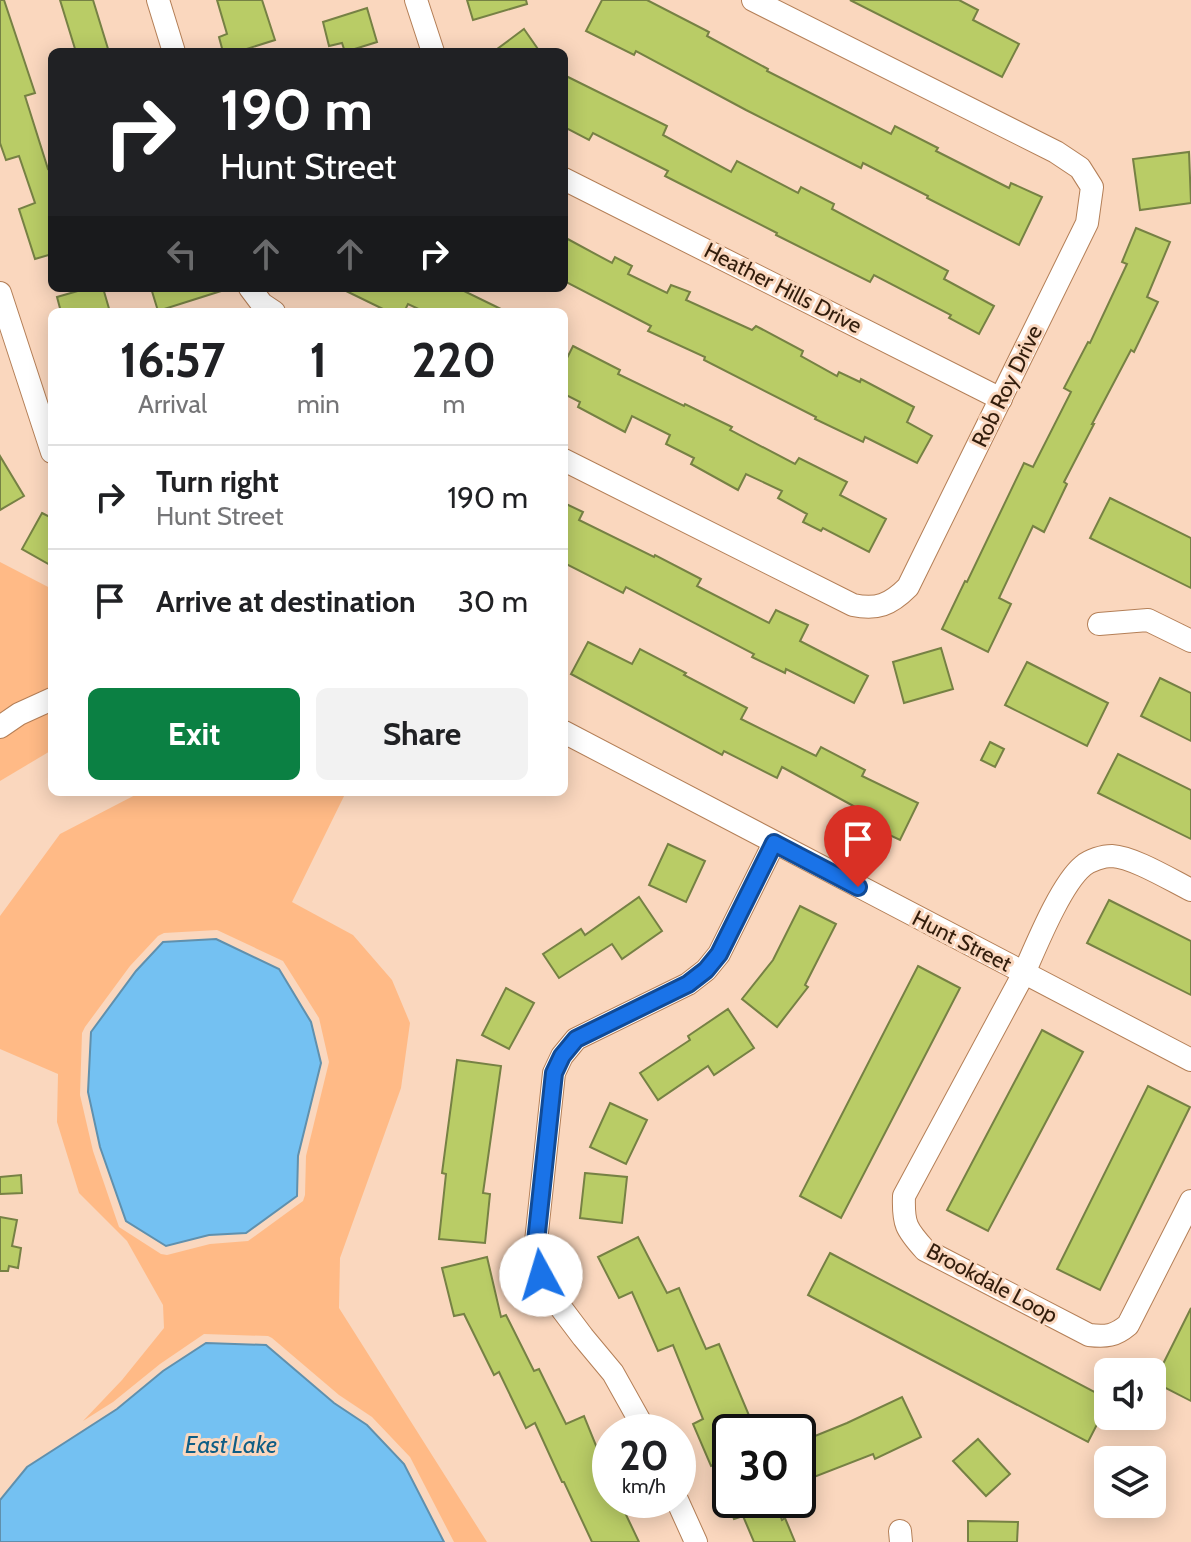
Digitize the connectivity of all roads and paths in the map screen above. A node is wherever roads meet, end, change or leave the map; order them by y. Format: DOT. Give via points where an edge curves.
graph roads {
  1 [pos="158,0"];
  2 [pos="416,0"];
  3 [pos="753,0"];
  4 [pos="173,48"];
  5 [pos="432,48"];
  6 [pos="568,181"];
  7 [pos="253,292"];
  8 [pos="0,293"];
  9 [pos="268,308"];
  10 [pos="1001,399"];
  11 [pos="48,440"];
  12 [pos="568,462"];
  13 [pos="1099,624"];
  14 [pos="1191,641"];
  15 [pos="48,701"];
  16 [pos="0,727"];
  17 [pos="568,734"];
  18 [pos="774,843"];
  19 [pos="1191,890"];
  20 [pos="1024,973"];
  21 [pos="1191,1060"];
  22 [pos="1191,1201"];
  23 [pos="636,1414"];
  24 [pos="685,1518"];
  25 [pos="696,1542"];
  1 -- 4 [label="street"];
  2 -- 5 [label="street"];
  3 -- 10 [label="street, Rob Roy Drive" via="1056,152 1080,168 1092,187 1087,223"];
  6 -- 10 [label="street, Heather Hills Drive"];
  7 -- 9 [label="street"];
  8 -- 11 [label="street"];
  10 -- 12 [label="street, Rob Roy Drive" via="908,587 883,606 853,605"];
  13 -- 14 [label="street" via="1148,620"];
  15 -- 16 [label="street"];
  17 -- 18 [label="street, Hunt Street"];
  18 -- 20 [label="street, Hunt Street"];
  18 -- 23 [label="street" via="706,970 576,1039 554,1073 535,1251 549,1292 613,1373"];
  19 -- 20 [label="street" via="1127,859 1096,859 1070,881"];
  20 -- 21 [label="street, Hunt Street"];
  20 -- 22 [label="street, Brookdale Loop" via="904,1196 903,1218 910,1234 925,1250 1089,1335 1104,1337 1128,1325"];
  24 -- 25 [label="street"];
}
